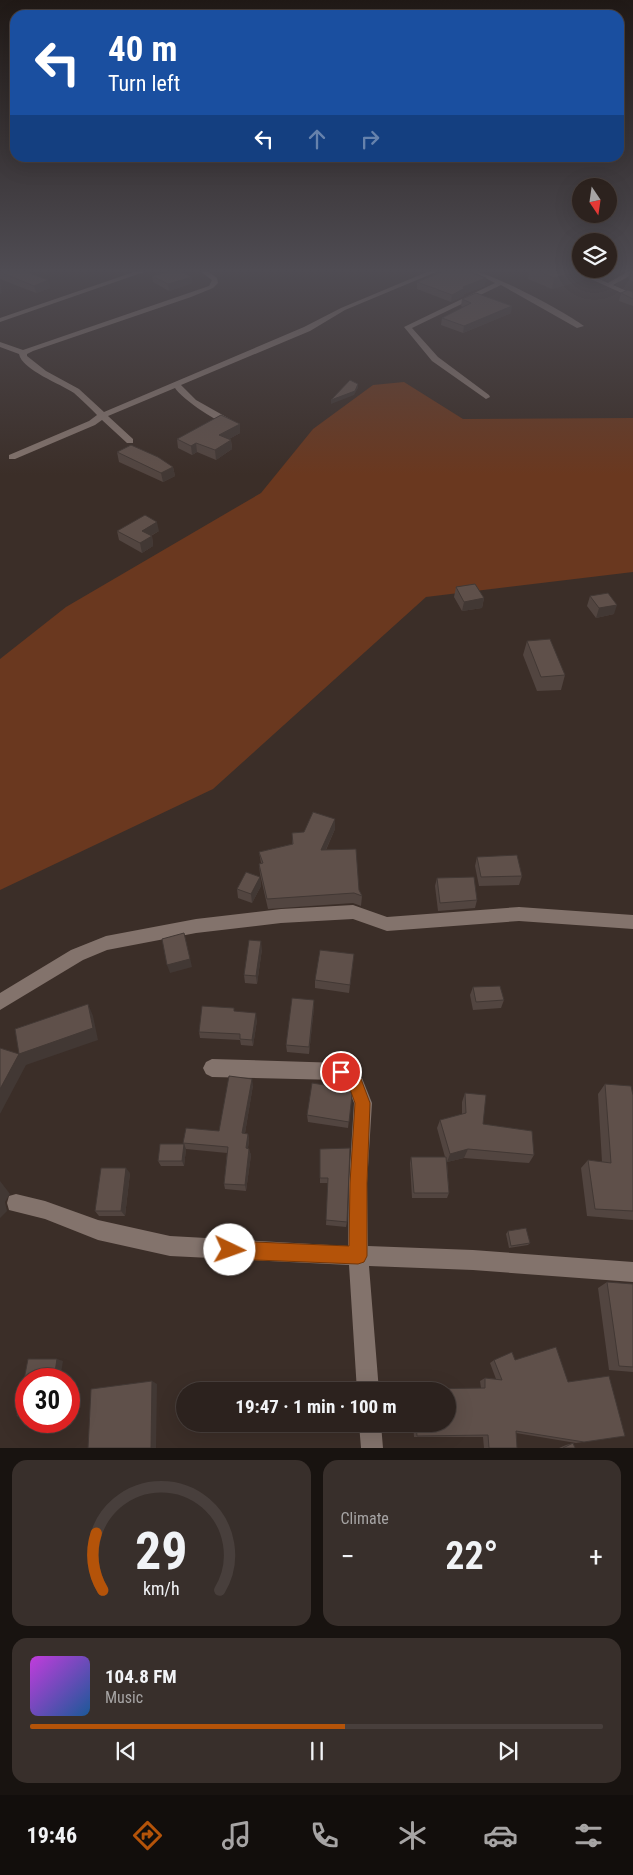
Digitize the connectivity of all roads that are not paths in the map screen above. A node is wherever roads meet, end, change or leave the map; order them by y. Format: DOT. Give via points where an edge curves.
graph roads {
  1 [pos="56,340"];
  2 [pos="282,340"];
  3 [pos="419,340"];
  4 [pos="0,344"];
  5 [pos="23,353"];
  6 [pos="176,384"];
  7 [pos="486,397"];
  8 [pos="102,416"];
  9 [pos="239,427"];
  10 [pos="130,442"];
  11 [pos="12,457"];
  12 [pos="633,922"];
  13 [pos="0,1002"];
  14 [pos="212,1068"];
  15 [pos="16,1203"];
  16 [pos="358,1256"];
  17 [pos="633,1272"];
  18 [pos="367,1382"];
  19 [pos="371,1432"];
  20 [pos="372,1448"];
  1 -- 5 [label="street"];
  2 -- 6 [label="street"];
  3 -- 7 [label="street" via="435,359"];
  4 -- 5 [label="street"];
  5 -- 8 [label="street" via="32,365 76,391"];
  6 -- 8 [label="street"];
  6 -- 9 [label="street" via="179,391 190,399"];
  8 -- 10 [label="street"];
  8 -- 11 [label="street"];
  12 -- 13 [label="street" via="519,914 387,924 353,912 196,926 106,943 77,955"];
  14 -- 16 [label="street" via="341,1072 356,1084 362,1103"];
  15 -- 16 [label="street" via="98,1230 170,1246"];
  16 -- 17 [label="street" via="473,1260"];
  16 -- 18 [label="street"];
  19 -- 20 [label="street"];
}
